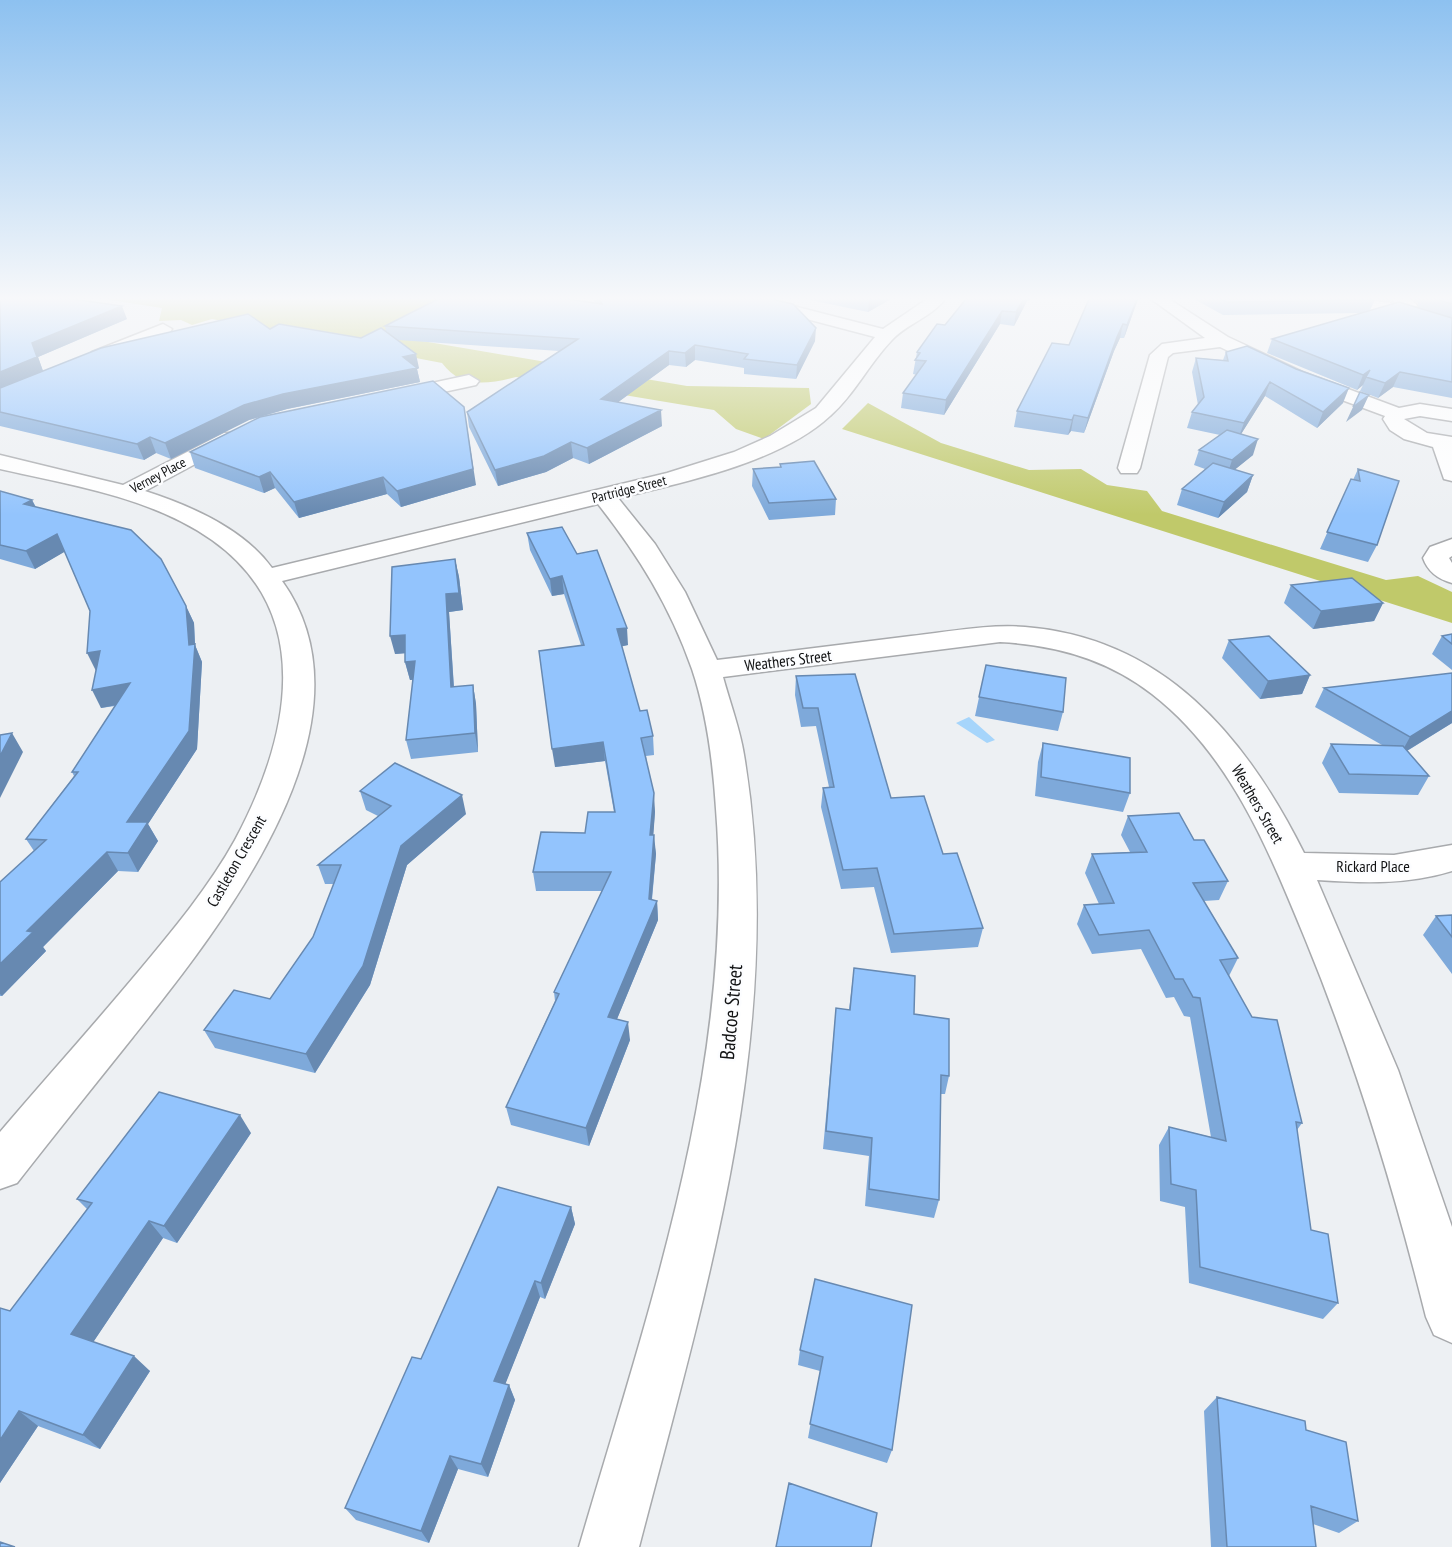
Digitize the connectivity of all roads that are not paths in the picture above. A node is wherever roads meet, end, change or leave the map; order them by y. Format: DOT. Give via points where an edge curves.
graph roads {
  1 [pos="854,371"];
  2 [pos="1155,371"];
  3 [pos="1286,371"];
  4 [pos="469,381"];
  5 [pos="372,401"];
  6 [pos="1397,414"];
  7 [pos="1452,415"];
  8 [pos="247,430"];
  9 [pos="1447,442"];
  10 [pos="0,462"];
  11 [pos="1129,468"];
  12 [pos="1452,474"];
  13 [pos="124,493"];
  14 [pos="603,495"];
  15 [pos="1452,547"];
  16 [pos="1452,575"];
  17 [pos="266,577"];
  18 [pos="707,670"];
  19 [pos="1452,858"];
  20 [pos="1293,866"];
  21 [pos="0,1167"];
  22 [pos="1452,1317"];
  23 [pos="609,1547"];
  1 -- 14 [label="street, Partridge Street" via="811,420 742,457"];
  2 -- 11 [label="street"];
  3 -- 6 [label="street"];
  4 -- 5 [label="street"];
  6 -- 7 [label="street" via="1420,410"];
  6 -- 9 [label="street" via="1393,419 1396,426"];
  8 -- 13 [label="street, Verney Place"];
  9 -- 12 [label="street"];
  10 -- 13 [label="street, Castleton Crescent"];
  13 -- 17 [label="street, Castleton Crescent" via="187,515 222,536"];
  14 -- 17 [label="street, Partridge Street"];
  14 -- 18 [label="street, Badcoe Street" via="646,549 672,592"];
  15 -- 16 [label="street" via="1439,552 1436,558 1439,566"];
  17 -- 21 [label="street, Castleton Crescent" via="280,596 295,632 301,679 299,707 284,769 251,841 198,926"];
  18 -- 20 [label="street, Weathers Street" via="1000,634 1061,639 1102,652 1142,672 1183,704 1224,749 1243,774"];
  18 -- 23 [label="street, Badcoe Street" via="728,753 738,857 735,988 727,1066 690,1255"];
  19 -- 20 [label="street, Rickard Place" via="1434,865 1387,869"];
  20 -- 22 [label="street, Weathers Street" via="1358,1015 1425,1212"];
}
